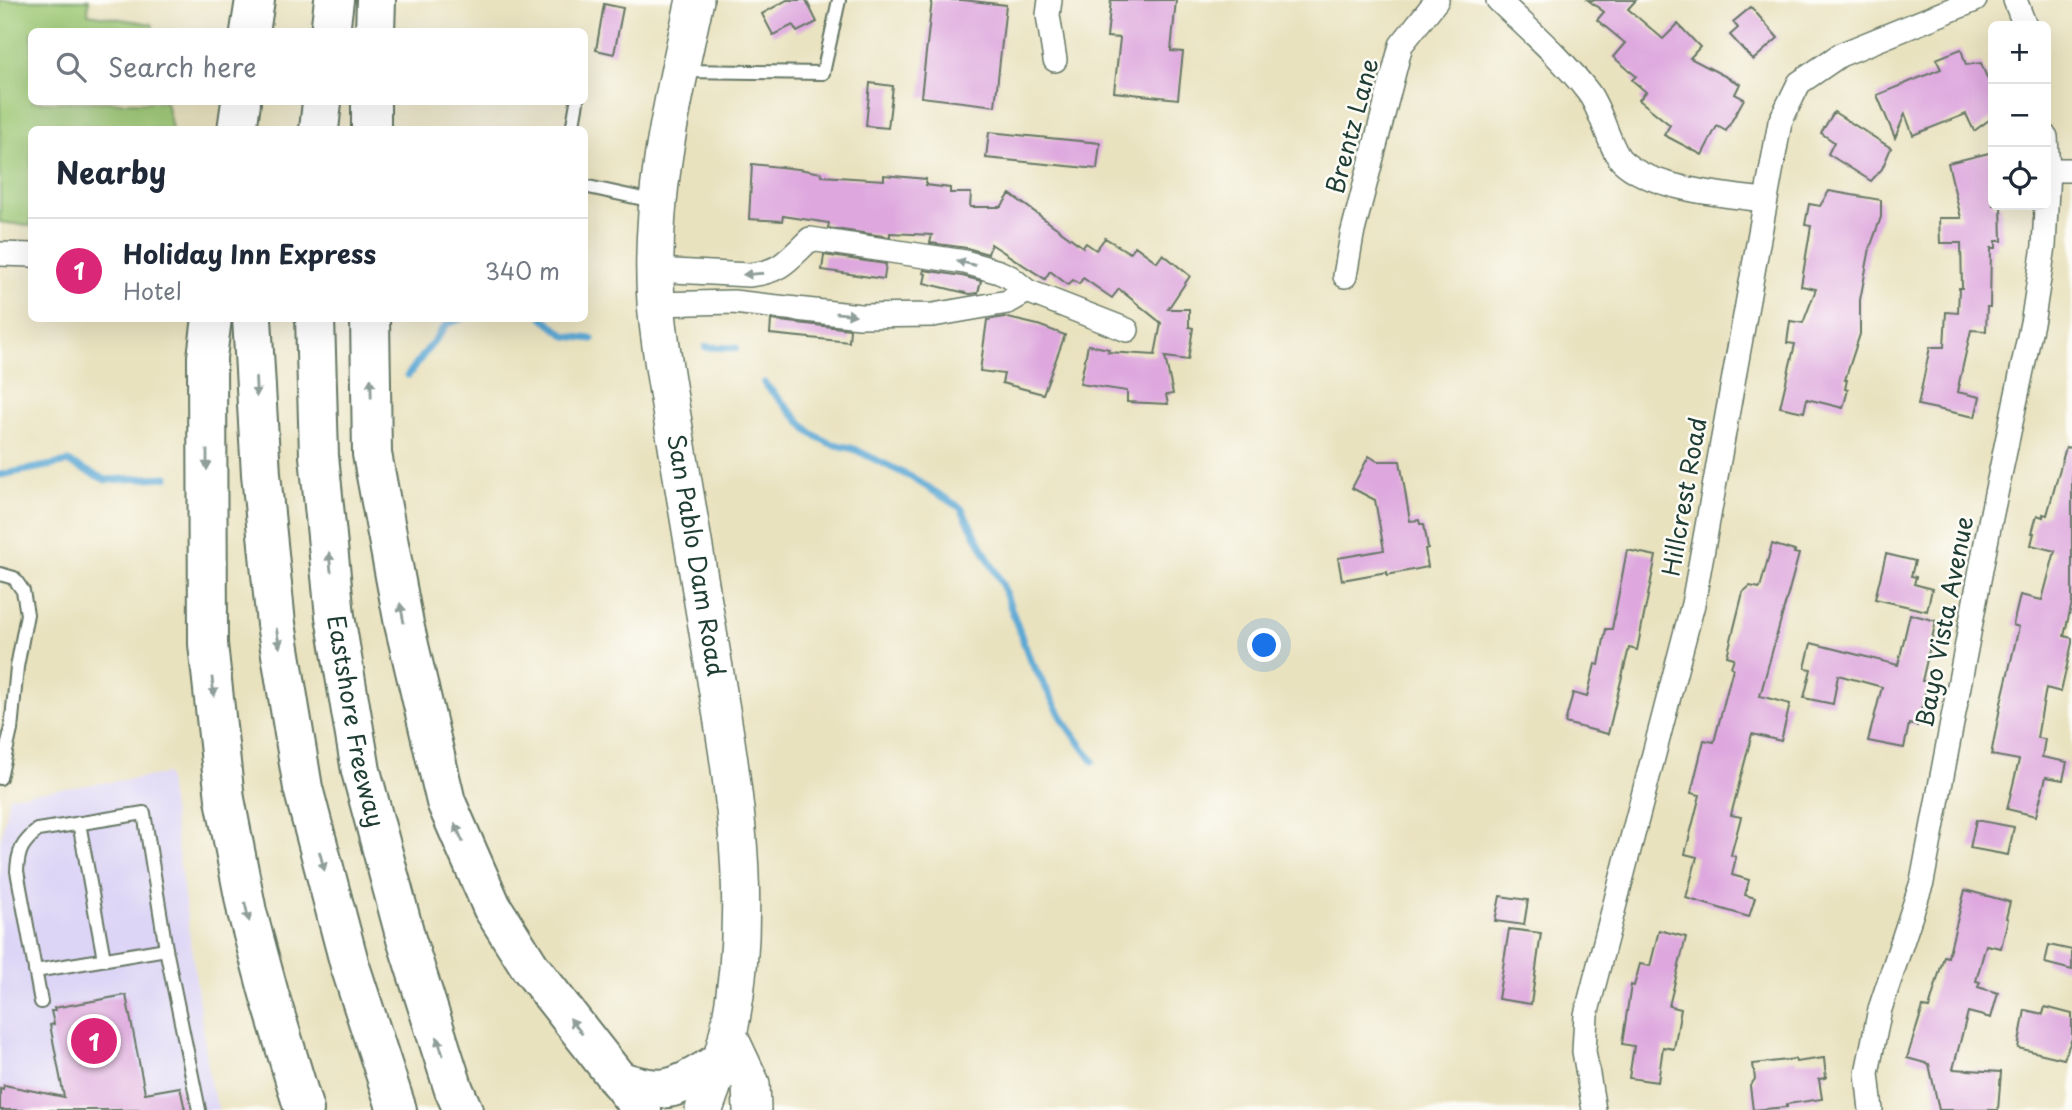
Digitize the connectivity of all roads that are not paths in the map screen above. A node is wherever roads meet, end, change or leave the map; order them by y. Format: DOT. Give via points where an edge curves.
graph roads {
  1 [pos="255,0"];
  2 [pos="334,0"];
  3 [pos="376,0"];
  4 [pos="695,0"];
  5 [pos="839,0"];
  6 [pos="1050,0"];
  7 [pos="1437,0"];
  8 [pos="1497,0"];
  9 [pos="1975,0"];
  10 [pos="2015,0"];
  11 [pos="2023,21"];
  12 [pos="253,28"];
  13 [pos="331,28"];
  14 [pos="375,28"];
  15 [pos="1055,60"];
  16 [pos="679,71"];
  17 [pos="241,105"];
  18 [pos="252,105"];
  19 [pos="322,105"];
  20 [pos="371,105"];
  21 [pos="576,105"];
  22 [pos="238,126"];
  23 [pos="251,126"];
  24 [pos="319,126"];
  25 [pos="371,126"];
  26 [pos="573,126"];
  27 [pos="2051,170"];
  28 [pos="2072,170"];
  29 [pos="588,187"];
  30 [pos="1764,200"];
  31 [pos="657,202"];
  32 [pos="2046,210"];
  33 [pos="0,254"];
  34 [pos="28,255"];
  35 [pos="1345,276"];
  36 [pos="655,287"];
  37 [pos="1027,291"];
  38 [pos="211,322"];
  39 [pos="252,322"];
  40 [pos="315,322"];
  41 [pos="370,322"];
  42 [pos="1127,330"];
  43 [pos="0,574"];
  44 [pos="0,778"];
  45 [pos="79,823"];
  46 [pos="166,948"];
  47 [pos="104,959"];
  48 [pos="35,971"];
  49 [pos="41,1002"];
  50 [pos="724,1049"];
  51 [pos="618,1080"];
  52 [pos="199,1110"];
  53 [pos="304,1110"];
  54 [pos="397,1110"];
  55 [pos="463,1110"];
  56 [pos="642,1110"];
  57 [pos="704,1110"];
  58 [pos="752,1110"];
  59 [pos="1594,1110"];
  60 [pos="1871,1110"];
  1 -- 12 [label="highway"];
  2 -- 13 [label="highway"];
  3 -- 14 [label="highway"];
  4 -- 16 [label="main road, San Pablo Dam Road"];
  5 -- 16 [label="lane" via="823,73"];
  6 -- 15 [label="street"];
  7 -- 35 [label="street, Brentz Lane" via="1401,45"];
  8 -- 30 [label="street" via="1590,94 1620,159 1654,181"];
  9 -- 30 [label="street, Hillcrest Road" via="1840,55 1799,83 1780,122"];
  10 -- 11 [label="street"];
  16 -- 31 [label="main road, San Pablo Dam Road"];
  17 -- 22 [label="highway"];
  18 -- 23 [label="highway"];
  19 -- 24 [label="highway"];
  20 -- 25 [label="highway"];
  21 -- 26 [label="lane"];
  27 -- 28 [label="street"];
  29 -- 31 [label="lane"];
  30 -- 59 [label="street, Hillcrest Road" via="1693,604 1586,1015 1584,1051"];
  31 -- 36 [label="main road, San Pablo Dam Road"];
  32 -- 60 [label="street, Bayo Vista Avenue" via="2033,318 1923,882 1880,1009 1867,1073"];
  33 -- 34 [label="street"];
  36 -- 37 [label="street, one-way" via="733,302 860,316 933,315 1008,302"];
  37 -- 36 [label="street, one-way" via="1010,277 965,262 810,239 779,269"];
  36 -- 50 [label="main road, San Pablo Dam Road" via="732,778 742,891 738,971"];
  37 -- 42 [label="street"];
  38 -- 53 [label="highway, one-way" via="207,357 208,644 225,799 247,912"];
  39 -- 54 [label="highway, one-way" via="276,624 303,788 350,966"];
  55 -- 40 [label="highway, Eastshore Freeway, one-way" via="406,939 361,771 335,616 318,456"];
  51 -- 41 [label="highway, one-way" via="530,967 492,908 446,802 404,624 372,454"];
  43 -- 44 [label="lane" via="14,578 23,591 27,614"];
  45 -- 46 [label="lane" via="144,813"];
  45 -- 47 [label="lane"];
  45 -- 48 [label="lane" via="38,830 18,854"];
  46 -- 47 [label="lane"];
  46 -- 52 [label="lane"];
  47 -- 48 [label="lane"];
  48 -- 49 [label="lane"];
  50 -- 51 [label="highway" via="690,1080 660,1091"];
  50 -- 57 [label="main road, San Pablo Dam Road"];
  50 -- 58 [label="main road" via="751,1084"];
  51 -- 56 [label="highway"];
}
